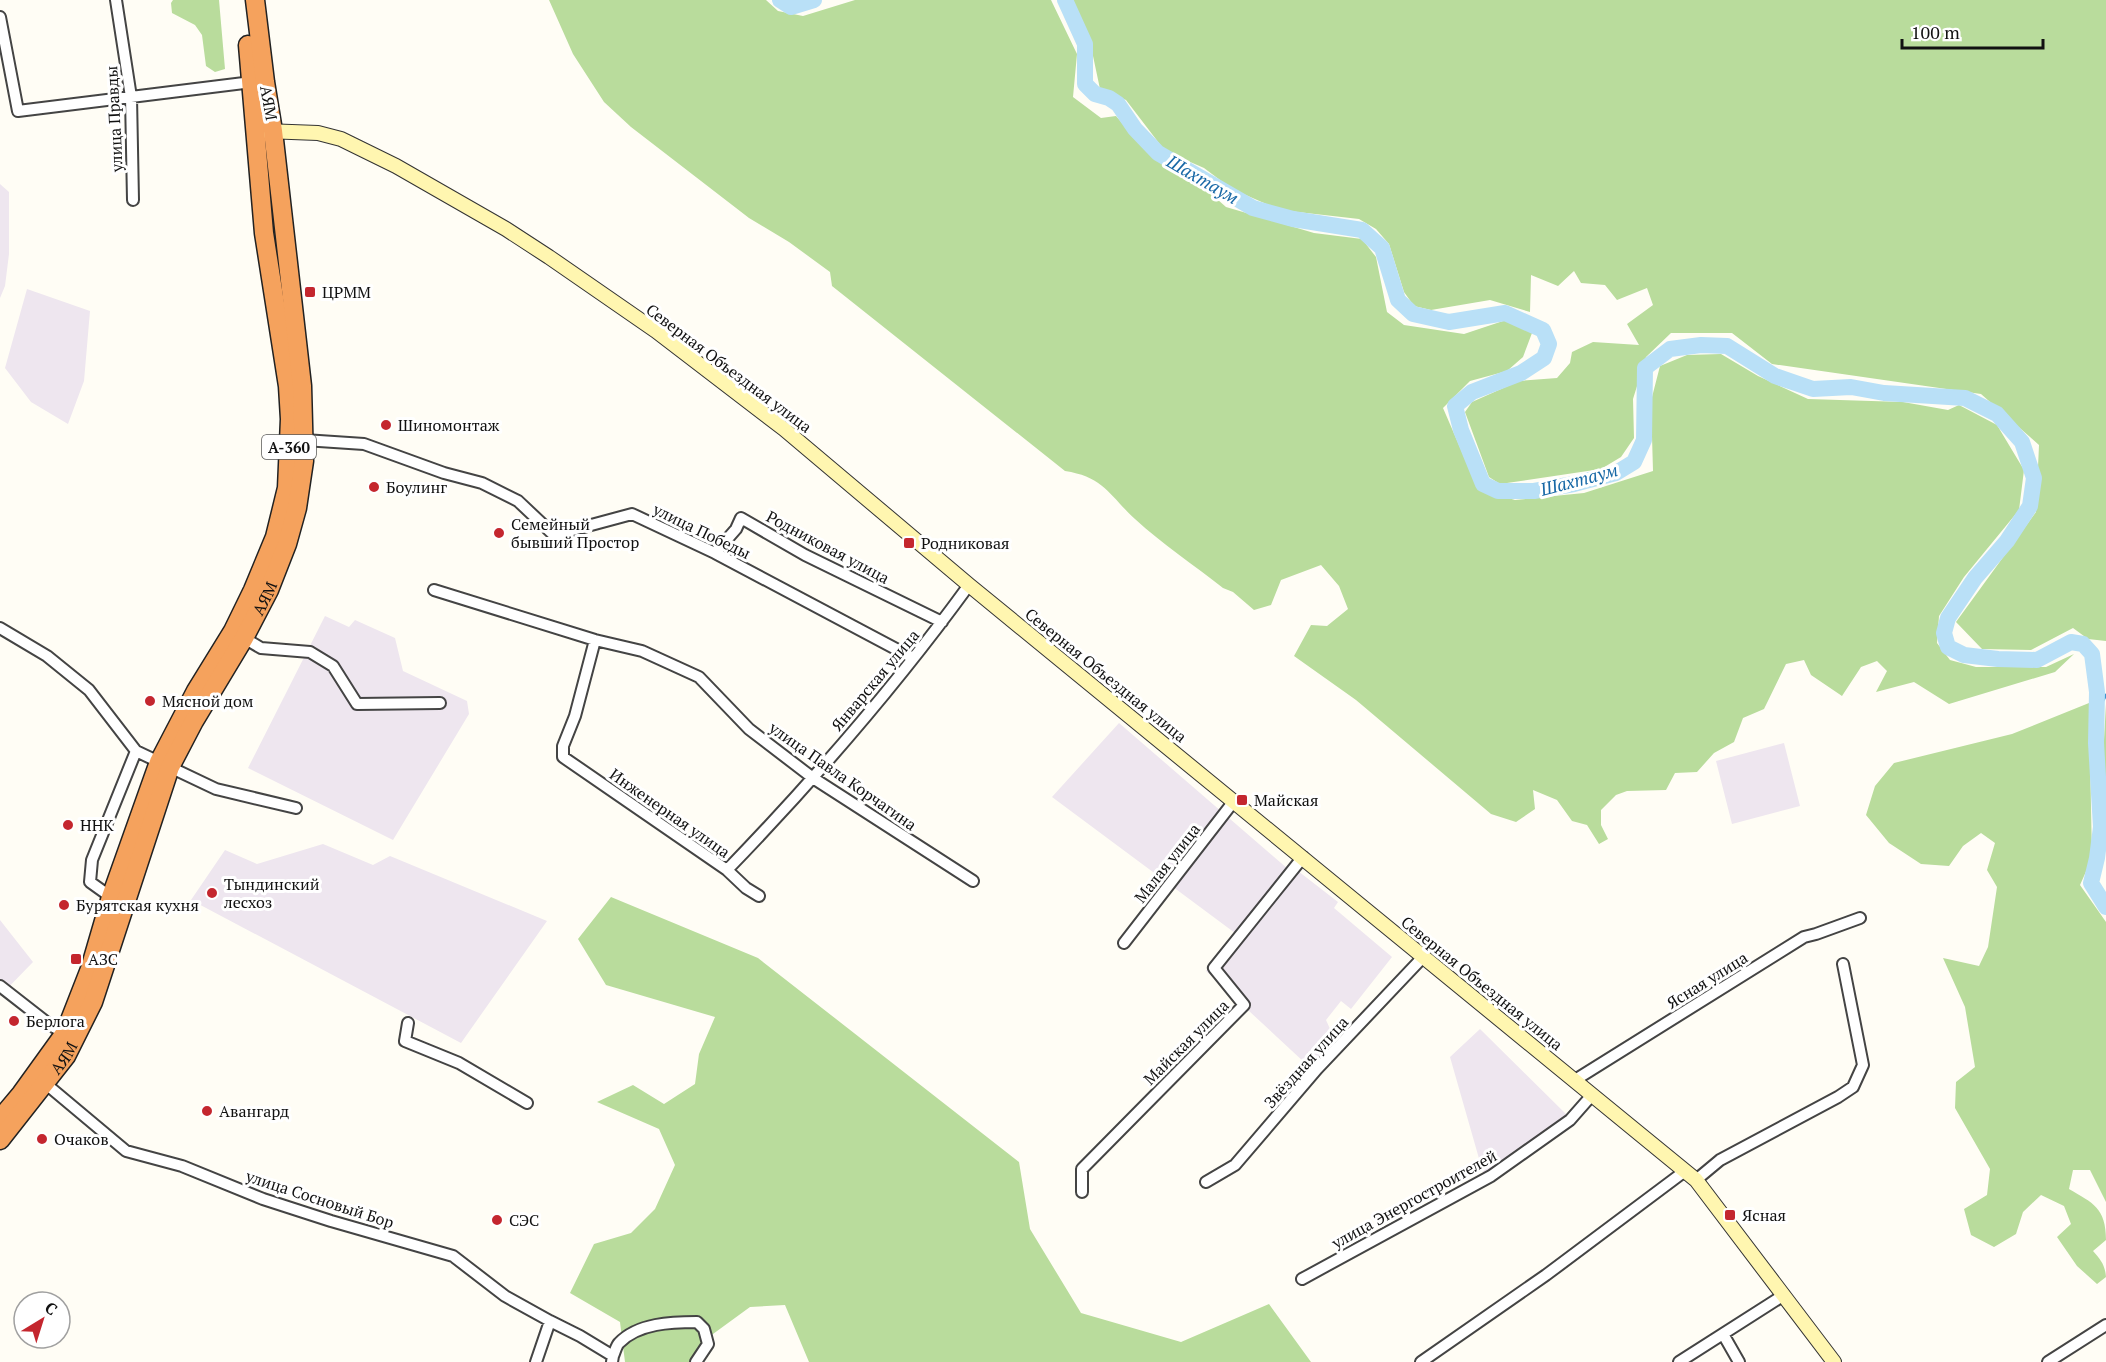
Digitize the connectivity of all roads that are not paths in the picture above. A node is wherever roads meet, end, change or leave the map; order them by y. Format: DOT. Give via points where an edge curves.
graph roads {
  1 [pos="117,0"];
  2 [pos="244,0"];
  3 [pos="255,0"];
  4 [pos="0,17"];
  5 [pos="252,82"];
  6 [pos="131,97"];
  7 [pos="264,131"];
  8 [pos="133,200"];
  9 [pos="304,440"];
  10 [pos="715,553"];
  11 [pos="969,585"];
  12 [pos="434,590"];
  13 [pos="942,622"];
  14 [pos="0,628"];
  15 [pos="244,638"];
  16 [pos="595,640"];
  17 [pos="913,658"];
  18 [pos="440,703"];
  19 [pos="136,751"];
  20 [pos="165,765"];
  21 [pos="813,778"];
  22 [pos="1234,801"];
  23 [pos="296,808"];
  24 [pos="1303,857"];
  25 [pos="727,870"];
  26 [pos="973,881"];
  27 [pos="759,896"];
  28 [pos="111,897"];
  29 [pos="1860,918"];
  30 [pos="1124,943"];
  31 [pos="1424,956"];
  32 [pos="1843,964"];
  33 [pos="0,986"];
  34 [pos="408,1023"];
  35 [pos="64,1033"];
  36 [pos="1575,1080"];
  37 [pos="46,1084"];
  38 [pos="1592,1095"];
  39 [pos="527,1103"];
  40 [pos="0,1119"];
  41 [pos="0,1140"];
  42 [pos="1684,1171"];
  43 [pos="1696,1180"];
  44 [pos="1206,1182"];
  45 [pos="1082,1192"];
  46 [pos="1302,1279"];
  47 [pos="1784,1295"];
  48 [pos="550,1321"];
  49 [pos="2106,1325"];
  50 [pos="1723,1334"];
  51 [pos="613,1359"];
  52 [pos="536,1362"];
  53 [pos="696,1362"];
  54 [pos="1421,1362"];
  55 [pos="1679,1362"];
  56 [pos="1739,1362"];
  57 [pos="1834,1362"];
  58 [pos="2048,1362"];
  1 -- 6 [label="street, улица Правды"];
  2 -- 5 [label="highway, АЯМ / А-360"];
  3 -- 7 [label="highway, АЯМ / А-360" via="265,82"];
  4 -- 6 [label="street" via="18,111"];
  5 -- 6 [label="street"];
  5 -- 7 [label="highway, АЯМ / А-360"];
  6 -- 8 [label="street, улица Правды"];
  7 -- 9 [label="highway, АЯМ / А-360" via="302,386"];
  7 -- 11 [label="street, Северная Объездная улица" via="318,133 367,150 549,257 656,331 784,429"];
  7 -- 20 [label="highway, АЯМ / А-360" via="264,233 288,386 287,488 275,537 253,591 196,691"];
  9 -- 10 [label="street, улица Победы" via="364,444 482,483 518,501 554,535 632,514"];
  9 -- 15 [label="highway, АЯМ / А-360" via="297,508 287,544"];
  10 -- 13 [label="street, Родниковая улица" via="741,518"];
  10 -- 17 [label="street, улица Победы"];
  11 -- 13 [label="street, Январская улица"];
  11 -- 22 [label="street, Северная Объездная улица"];
  12 -- 16 [label="street, улица Павла Корчагина"];
  13 -- 17 [label="street, Январская улица"];
  14 -- 19 [label="street" via="47,656 89,690"];
  15 -- 18 [label="street" via="261,648 310,652 333,666 357,704"];
  15 -- 20 [label="highway, АЯМ / А-360"];
  16 -- 21 [label="street, улица Павла Корчагина" via="642,651 699,677 749,729"];
  16 -- 25 [label="street, Инженерная улица" via="563,757"];
  17 -- 21 [label="street, Январская улица"];
  19 -- 20 [label="street"];
  19 -- 28 [label="street" via="92,860 90,882"];
  20 -- 23 [label="street" via="216,789"];
  20 -- 28 [label="highway, АЯМ / А-360"];
  20 -- 37 [label="highway, АЯМ / А-360" via="93,1002 66,1056"];
  21 -- 25 [label="street, Январская улица"];
  21 -- 26 [label="street, улица Павла Корчагина"];
  22 -- 24 [label="street, Северная Объездная улица"];
  22 -- 30 [label="street, Малая улица"];
  24 -- 31 [label="street, Северная Объездная улица"];
  24 -- 45 [label="street, Майская улица" via="1214,968 1244,1005 1082,1169"];
  25 -- 27 [label="street, Инженерная улица"];
  28 -- 35 [label="highway, АЯМ / А-360" via="90,969"];
  29 -- 36 [label="street, Ясная улица" via="1804,937"];
  31 -- 36 [label="street, Северная Объездная улица"];
  31 -- 44 [label="street, Звёздная улица" via="1317,1069 1235,1165"];
  32 -- 43 [label="street" via="1863,1065 1853,1087 1720,1160"];
  33 -- 35 [label="street"];
  34 -- 39 [label="street" via="405,1041 459,1063"];
  35 -- 40 [label="highway, АЯМ / А-360"];
  36 -- 38 [label="street, Северная Объездная улица"];
  37 -- 41 [label="highway, АЯМ / А-360"];
  37 -- 48 [label="street, улица Сосновый Бор" via="126,1151 182,1166 331,1221 453,1256 505,1296"];
  38 -- 42 [label="street, Северная Объездная улица"];
  38 -- 46 [label="street, улица Энергостроителей" via="1570,1120 1491,1176"];
  42 -- 43 [label="street, Северная Объездная улица"];
  42 -- 54 [label="street" via="1546,1275"];
  43 -- 47 [label="street, Северная Объездная улица"];
  47 -- 50 [label="street"];
  47 -- 57 [label="street, Северная Объездная улица"];
  48 -- 51 [label="street, улица Сосновый Бор"];
  48 -- 52 [label="street"];
  49 -- 58 [label="street"];
  50 -- 55 [label="street"];
  50 -- 56 [label="street"];
  51 -- 53 [label="street" via="617,1344 655,1324 697,1322 704,1329 708,1344"];
}
